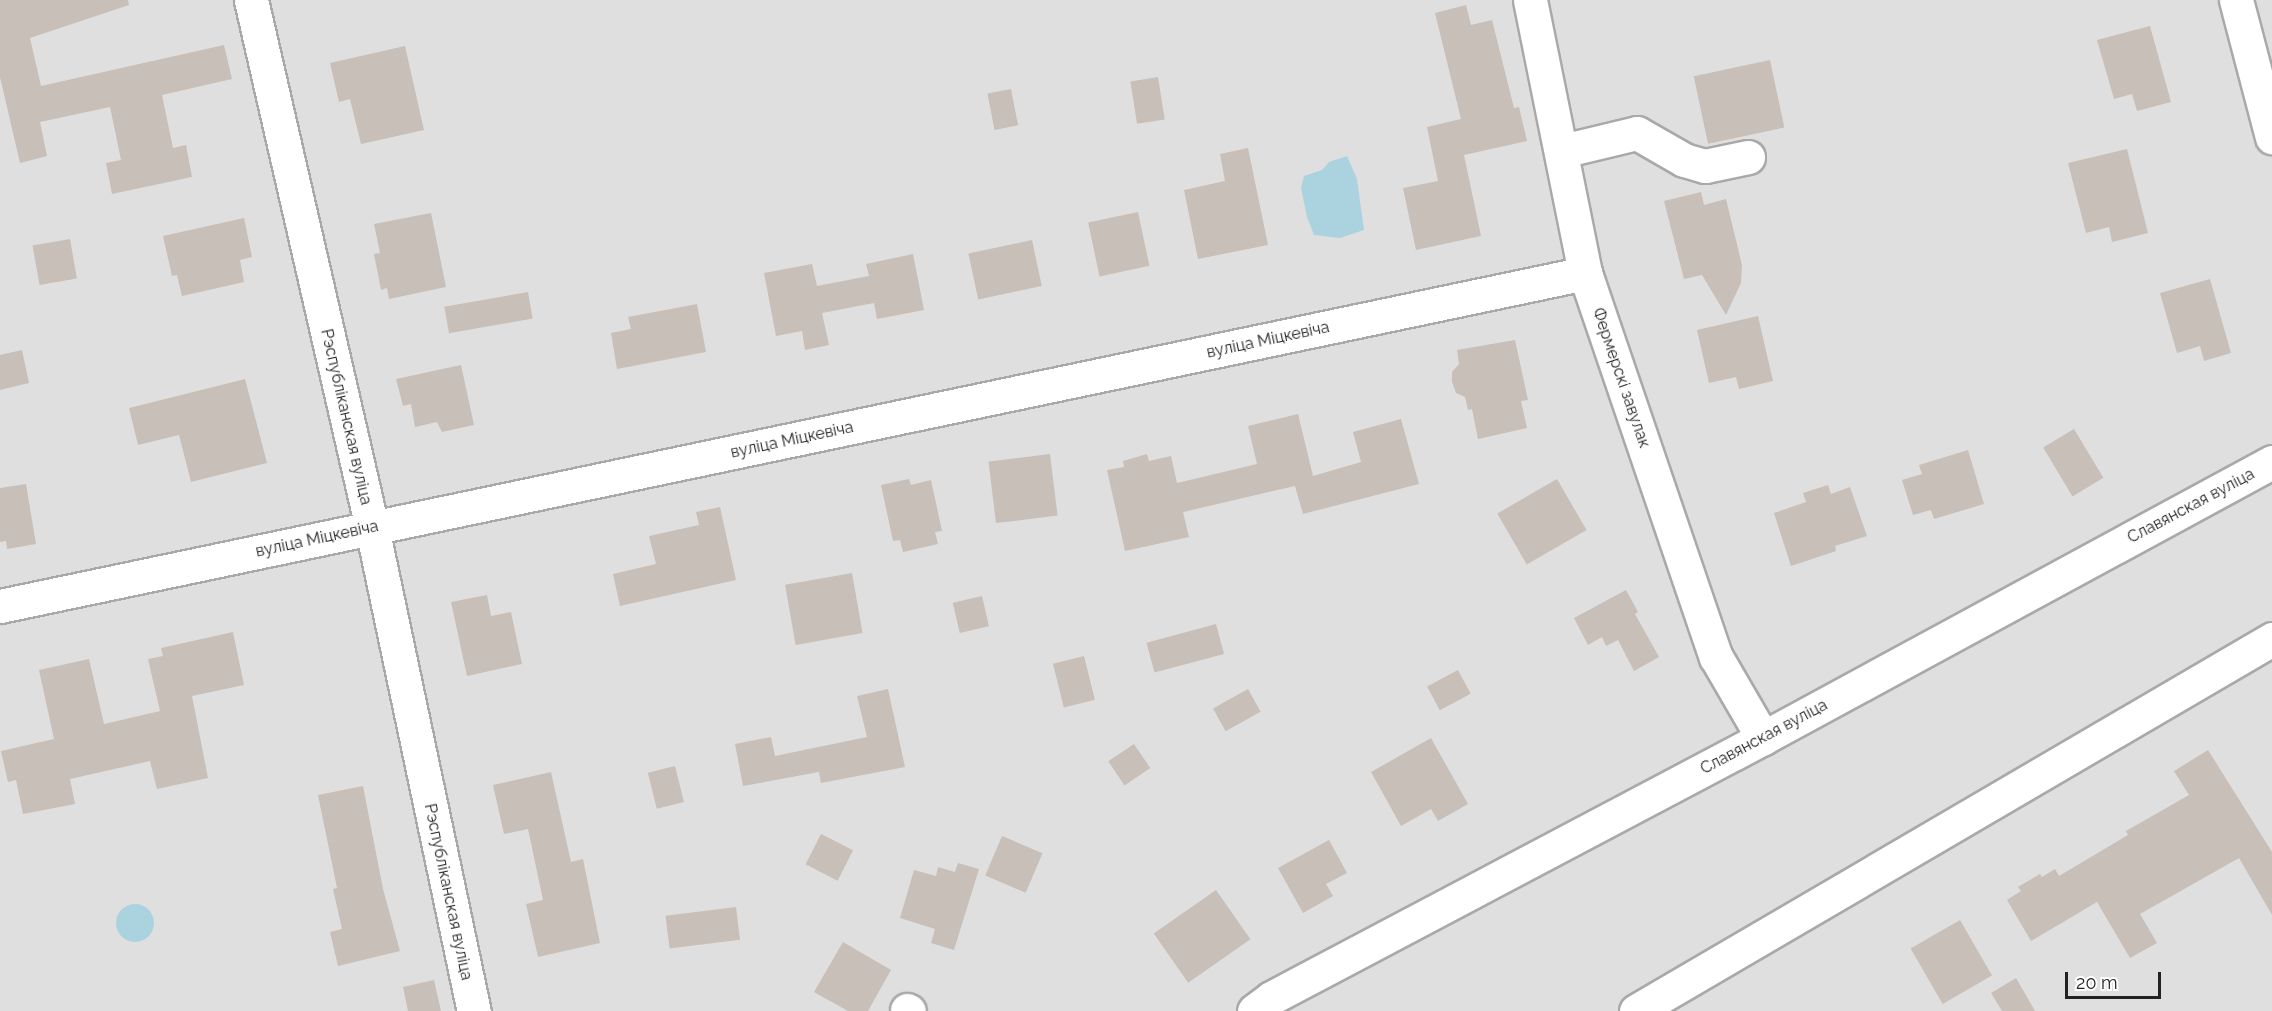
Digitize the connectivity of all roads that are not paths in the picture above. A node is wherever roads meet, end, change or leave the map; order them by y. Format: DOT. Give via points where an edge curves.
graph roads {
  1 [pos="251,0"];
  2 [pos="1530,0"];
  3 [pos="2235,0"];
  4 [pos="2272,137"];
  5 [pos="1562,151"];
  6 [pos="1748,157"];
  7 [pos="1585,273"];
  8 [pos="2272,462"];
  9 [pos="372,528"];
  10 [pos="0,606"];
  11 [pos="2272,639"];
  12 [pos="1763,738"];
  13 [pos="474,1011"];
  14 [pos="1254,1011"];
  15 [pos="1636,1011"];
  1 -- 9 [label="street, Рэспубліканская вуліца"];
  2 -- 5 [label="street, Фермерскі завулак"];
  3 -- 4 [label="street"];
  5 -- 6 [label="street" via="1637,133 1684,160 1705,166"];
  5 -- 7 [label="street, Фермерскі завулак"];
  7 -- 9 [label="street, вуліца Міцкевіча"];
  7 -- 12 [label="street, Фермерскі завулак" via="1716,657"];
  8 -- 12 [label="street, Славянская вуліца"];
  9 -- 10 [label="street, вуліца Міцкевіча"];
  9 -- 13 [label="street, Рэспубліканская вуліца"];
  11 -- 15 [label="street"];
  12 -- 14 [label="street, Славянская вуліца" via="1271,998"];
}
